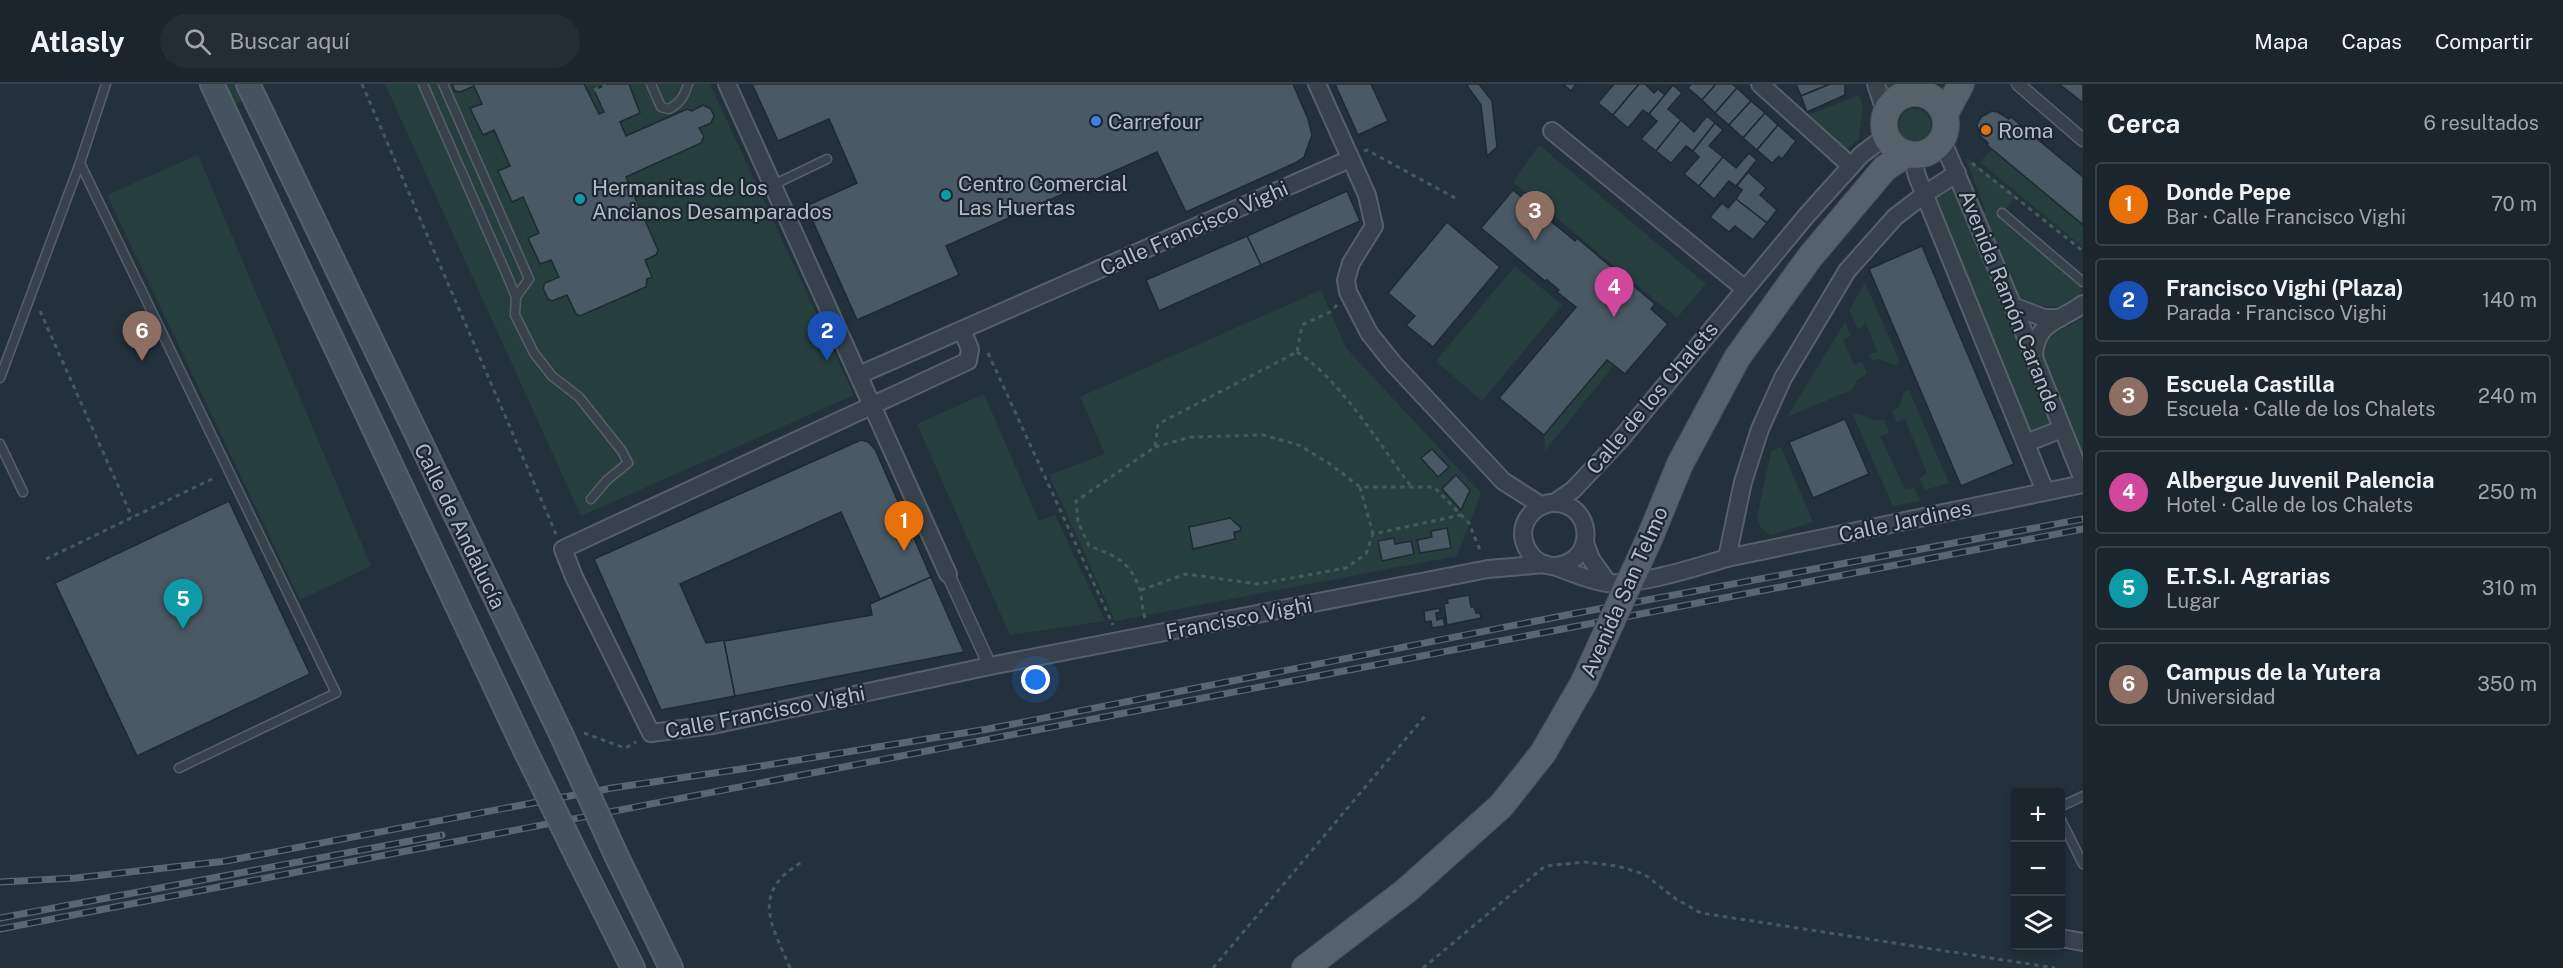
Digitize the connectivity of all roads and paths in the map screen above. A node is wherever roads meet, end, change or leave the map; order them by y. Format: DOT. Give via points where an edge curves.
graph roads {
  1 [pos="106,84"];
  2 [pos="212,84"];
  3 [pos="248,84"];
  4 [pos="362,84"];
  5 [pos="423,84"];
  6 [pos="443,84"];
  7 [pos="608,84"];
  8 [pos="651,84"];
  9 [pos="688,84"];
  10 [pos="728,84"];
  11 [pos="1317,84"];
  12 [pos="1760,84"];
  13 [pos="1876,84"];
  14 [pos="1961,84"];
  15 [pos="2022,85"];
  16 [pos="594,90"];
  17 [pos="1928,94"];
  18 [pos="1552,131"];
  19 [pos="1942,140"];
  20 [pos="2083,140"];
  21 [pos="1894,145"];
  22 [pos="1965,157"];
  23 [pos="827,159"];
  24 [pos="1350,159"];
  25 [pos="80,163"];
  26 [pos="1851,166"];
  27 [pos="1957,173"];
  28 [pos="773,185"];
  29 [pos="1925,194"];
  30 [pos="1455,198"];
  31 [pos="2002,213"];
  32 [pos="2083,251"];
  33 [pos="2083,282"];
  34 [pos="1745,289"];
  35 [pos="1348,292"];
  36 [pos="32,294"];
  37 [pos="516,297"];
  38 [pos="2083,304"];
  39 [pos="2013,306"];
  40 [pos="2061,318"];
  41 [pos="968,327"];
  42 [pos="1298,352"];
  43 [pos="2034,357"];
  44 [pos="859,375"];
  45 [pos="0,378"];
  46 [pos="874,406"];
  47 [pos="2062,429"];
  48 [pos="2026,443"];
  49 [pos="0,444"];
  50 [pos="1155,447"];
  51 [pos="229,471"];
  52 [pos="1503,481"];
  53 [pos="2083,482"];
  54 [pos="1411,486"];
  55 [pos="1360,487"];
  56 [pos="2045,491"];
  57 [pos="23,492"];
  58 [pos="591,499"];
  59 [pos="1548,504"];
  60 [pos="1461,515"];
  61 [pos="132,517"];
  62 [pos="1523,532"];
  63 [pos="1373,534"];
  64 [pos="1585,543"];
  65 [pos="565,555"];
  66 [pos="1727,558"];
  67 [pos="46,559"];
  68 [pos="1550,565"];
  69 [pos="1488,569"];
  70 [pos="948,574"];
  71 [pos="1608,583"];
  72 [pos="1140,591"];
  73 [pos="1154,634"];
  74 [pos="1120,640"];
  75 [pos="990,666"];
  76 [pos="1425,716"];
  77 [pos="651,733"];
  78 [pos="561,734"];
  79 [pos="179,768"];
  80 [pos="2083,796"];
  81 [pos="2065,805"];
  82 [pos="2065,826"];
  83 [pos="802,861"];
  84 [pos="2083,864"];
  85 [pos="2065,939"];
  86 [pos="2083,942"];
  87 [pos="633,968"];
  88 [pos="671,968"];
  89 [pos="790,968"];
  90 [pos="1213,968"];
  91 [pos="1305,968"];
  92 [pos="1423,968"];
  93 [pos="2055,968"];
  1 -- 25 [label="lane"];
  2 -- 87 [label="main road, Calle de Andalucía, bridge" via="525,750"];
  3 -- 78 [label="main road, Calle de Andalucía"];
  4 -- 65 [label="path"];
  5 -- 37 [label="lane"];
  6 -- 37 [label="lane" via="529,279"];
  7 -- 16 [label="path"];
  8 -- 9 [label="lane" via="662,107 669,109 679,104"];
  10 -- 28 [label="street"];
  11 -- 24 [label="street"];
  12 -- 26 [label="street"];
  13 -- 21 [label="street"];
  14 -- 17 [label="main road"];
  15 -- 20 [label="street"];
  17 -- 19 [label="main road" via="1946,131"];
  17 -- 21 [label="main road" via="1895,100"];
  18 -- 34 [label="street"];
  19 -- 21 [label="main road" via="1928,153"];
  19 -- 27 [label="street, Avenida Ramón Carande"];
  21 -- 26 [label="street, Calle de los Chalets" via="1861,155"];
  21 -- 29 [label="street, Avenida Ramón Carande"];
  21 -- 91 [label="main road, Avenida San Telmo, bridge" via="1737,358 1680,464 1584,682 1543,753 1501,806 1407,890"];
  22 -- 32 [label="path"];
  23 -- 28 [label="lane"];
  24 -- 30 [label="path" via="1366,150"];
  24 -- 35 [label="street" via="1374,226 1351,263 1346,280"];
  24 -- 41 [label="street, Calle Francisco Vighi"];
  25 -- 36 [label="lane"];
  25 -- 51 [label="lane"];
  26 -- 34 [label="street, Calle de los Chalets"];
  27 -- 29 [label="street"];
  27 -- 39 [label="street, Avenida Ramón Carande"];
  28 -- 44 [label="street"];
  29 -- 48 [label="street, Avenida Ramón Carande"];
  29 -- 66 [label="street" via="1896,217 1847,271 1783,378 1760,429 1743,482"];
  31 -- 33 [label="lane"];
  34 -- 59 [label="street, Calle de los Chalets" via="1620,440 1573,490"];
  35 -- 42 [label="path" via="1330,312 1302,326"];
  35 -- 52 [label="street" via="1369,333 1393,363"];
  36 -- 45 [label="lane"];
  36 -- 61 [label="path"];
  37 -- 58 [label="lane" via="515,315 534,353 552,376 579,397 628,463"];
  38 -- 40 [label="street"];
  39 -- 40 [label="street" via="2027,314"];
  39 -- 43 [label="street, Avenida Ramón Carande"];
  40 -- 43 [label="street" via="2044,327 2035,340"];
  41 -- 44 [label="street, Calle Francisco Vighi"];
  41 -- 46 [label="street" via="968,362"];
  41 -- 74 [label="path"];
  42 -- 50 [label="path" via="1158,424"];
  42 -- 54 [label="path" via="1314,363"];
  43 -- 47 [label="street, Avenida Ramón Carande"];
  44 -- 46 [label="street"];
  46 -- 65 [label="street" via="587,536 563,549"];
  46 -- 70 [label="street"];
  47 -- 48 [label="street, Avenida Ramón Carande"];
  47 -- 53 [label="street, Avenida Ramón Carande"];
  48 -- 56 [label="street, Avenida Ramón Carande"];
  49 -- 57 [label="lane"];
  50 -- 55 [label="path" via="1191,437 1263,435 1299,445"];
  50 -- 72 [label="path" via="1076,501 1078,522 1089,546 1117,556 1129,566"];
  51 -- 61 [label="path"];
  51 -- 79 [label="lane" via="336,693"];
  52 -- 59 [label="street"];
  52 -- 62 [label="street" via="1517,506"];
  53 -- 56 [label="street, Calle Jardines"];
  54 -- 55 [label="path"];
  54 -- 60 [label="path" via="1434,487"];
  55 -- 63 [label="path"];
  56 -- 66 [label="street, Calle Jardines"];
  59 -- 62 [label="street" via="1533,511"];
  59 -- 64 [label="street" via="1574,509 1586,530"];
  60 -- 63 [label="path"];
  60 -- 69 [label="path" via="1469,523"];
  61 -- 67 [label="path"];
  62 -- 68 [label="street" via="1528,552"];
  62 -- 69 [label="street, Francisco Vighi" via="1515,553"];
  63 -- 72 [label="path" via="1366,554 1346,568 1258,584 1186,574"];
  64 -- 68 [label="street" via="1574,559"];
  64 -- 71 [label="street"];
  65 -- 77 [label="street, Calle Francisco Vighi"];
  66 -- 71 [label="street, Calle Jardines" via="1673,573"];
  68 -- 69 [label="street, Francisco Vighi"];
  68 -- 71 [label="street"];
  69 -- 73 [label="street, Francisco Vighi"];
  70 -- 75 [label="street"];
  72 -- 73 [label="path" via="1144,615"];
  73 -- 74 [label="street, Francisco Vighi"];
  74 -- 75 [label="street, Francisco Vighi"];
  75 -- 77 [label="street, Calle Francisco Vighi" via="713,725"];
  76 -- 90 [label="path"];
  77 -- 78 [label="path" via="625,748 578,732"];
  78 -- 88 [label="main road, Calle de Andalucía, bridge"];
  80 -- 81 [label="lane"];
  82 -- 84 [label="lane"];
  83 -- 89 [label="path" via="785,872 772,889 768,908"];
  85 -- 86 [label="street"];
  92 -- 93 [label="path" via="1545,866 1585,862 1644,874 1701,913"];
}
